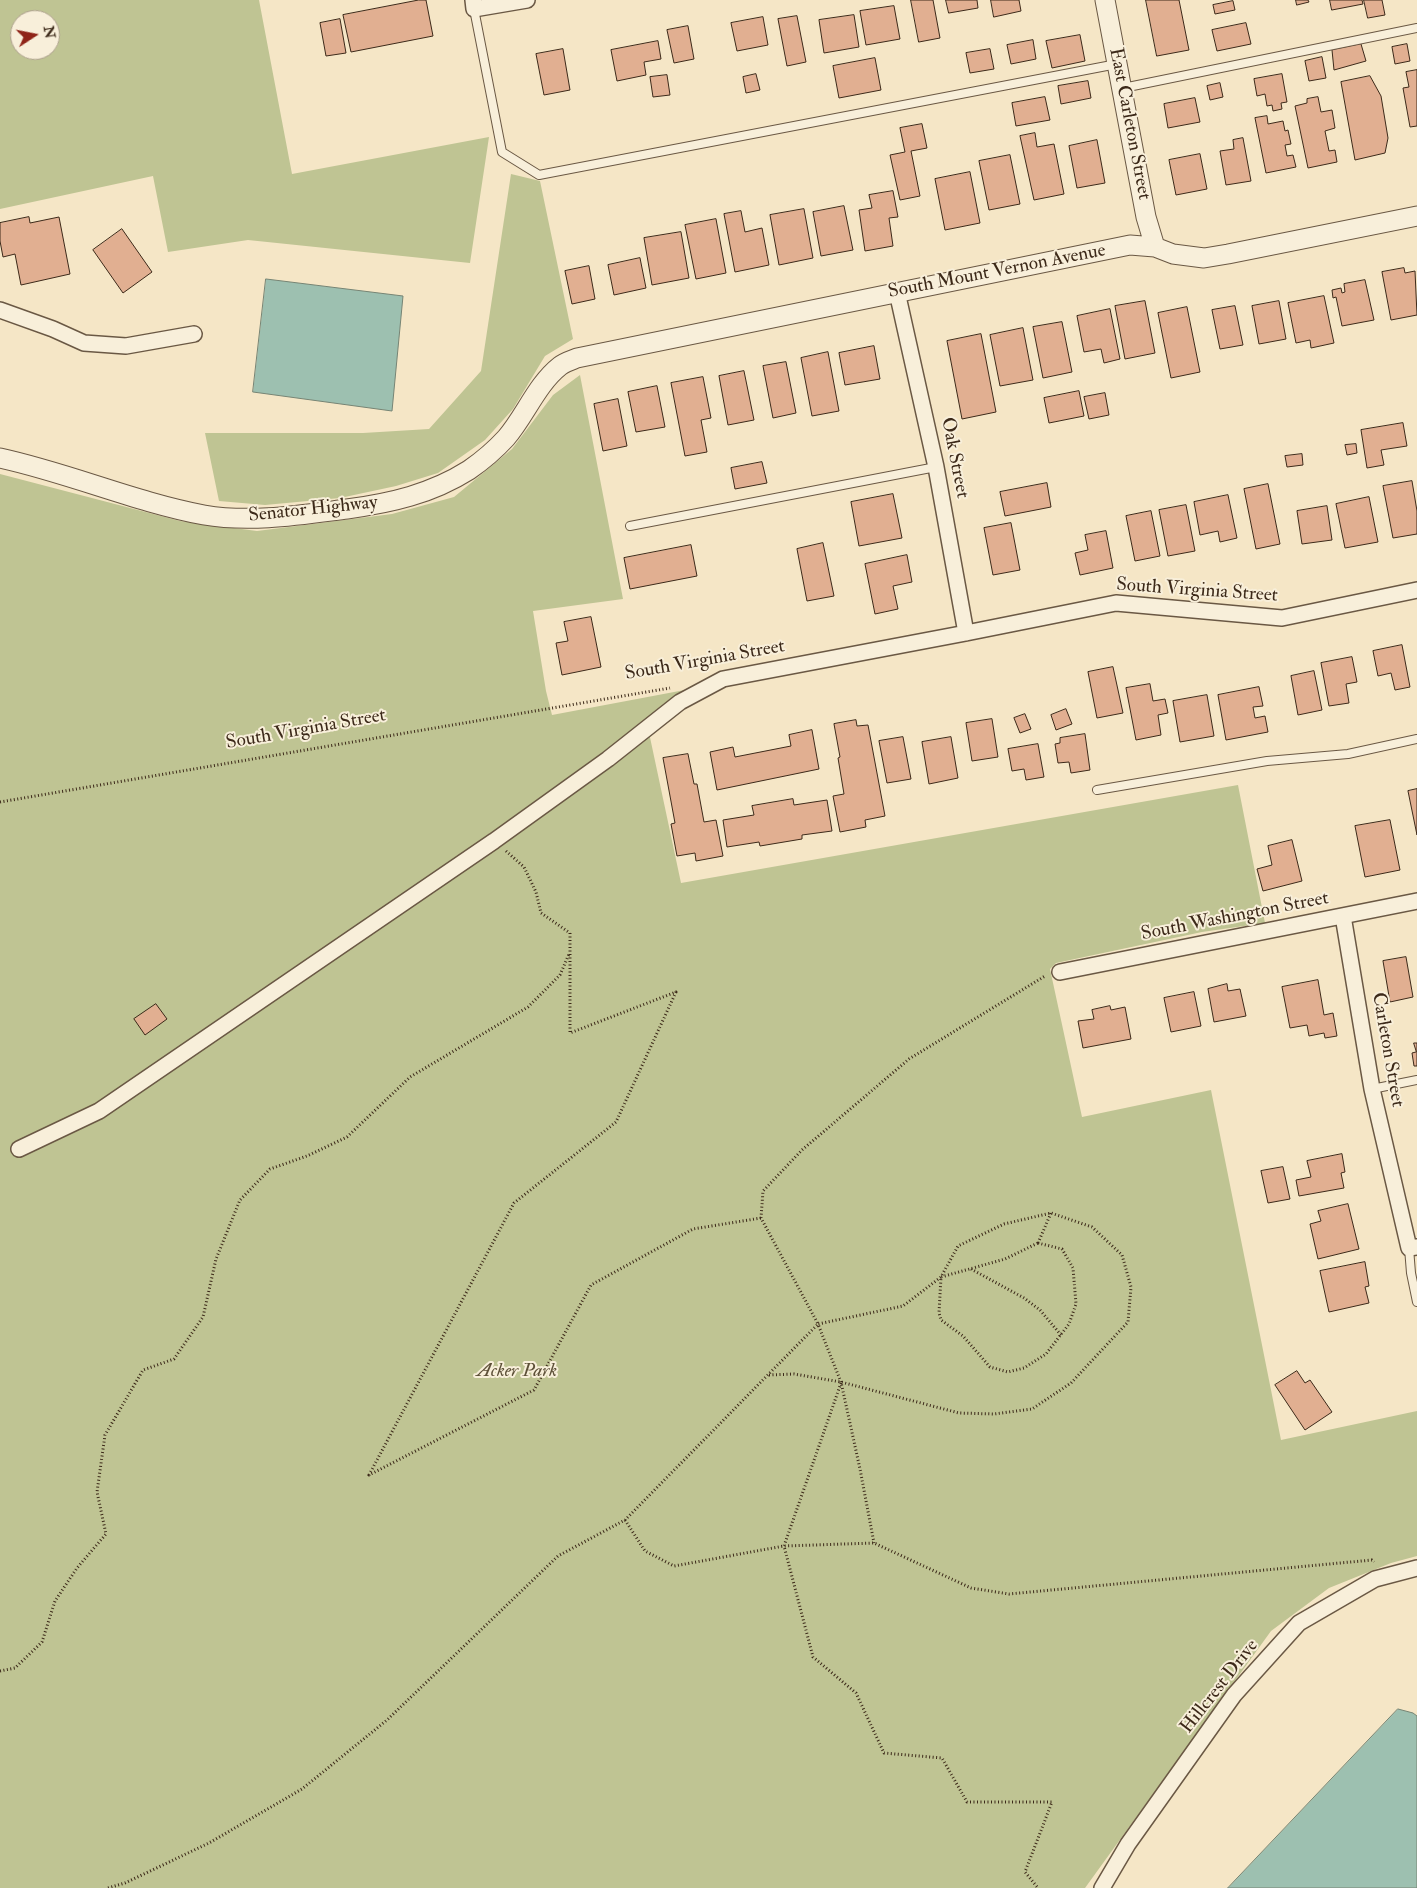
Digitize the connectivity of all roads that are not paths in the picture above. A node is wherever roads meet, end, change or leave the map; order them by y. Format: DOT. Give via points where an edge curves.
graph roads {
  1 [pos="527,0"];
  2 [pos="1105,0"];
  3 [pos="473,5"];
  4 [pos="1417,28"];
  5 [pos="1117,64"];
  6 [pos="1121,89"];
  7 [pos="1417,216"];
  8 [pos="1155,247"];
  9 [pos="898,292"];
  10 [pos="0,310"];
  11 [pos="194,334"];
  12 [pos="577,358"];
  13 [pos="0,458"];
  14 [pos="936,466"];
  15 [pos="630,526"];
  16 [pos="1417,590"];
  17 [pos="966,633"];
  18 [pos="1417,738"];
  19 [pos="1097,790"];
  20 [pos="1417,901"];
  21 [pos="1343,916"];
  22 [pos="1060,972"];
  23 [pos="1417,1080"];
  24 [pos="1372,1089"];
  25 [pos="19,1149"];
  26 [pos="1413,1248"];
  27 [pos="1417,1302"];
  28 [pos="1417,1568"];
  29 [pos="1102,1888"];
  1 -- 3 [label="street"];
  2 -- 5 [label="street, East Carleton Street"];
  3 -- 5 [label="lane" via="502,152 539,175"];
  4 -- 6 [label="lane"];
  5 -- 6 [label="street, East Carleton Street"];
  6 -- 8 [label="street, East Carleton Street"];
  7 -- 8 [label="street, South Mount Vernon Avenue" via="1204,258 1173,254"];
  8 -- 9 [label="street, South Mount Vernon Avenue" via="1130,245"];
  9 -- 12 [label="street, South Mount Vernon Avenue"];
  9 -- 14 [label="street, Oak Street"];
  10 -- 11 [label="street" via="84,343 126,346"];
  12 -- 13 [label="street, Senator Highway" via="562,365 548,378 506,438 486,457 444,484 416,496 387,502 292,516 238,518 205,515"];
  14 -- 15 [label="lane"];
  14 -- 17 [label="street, Oak Street"];
  16 -- 17 [label="street, South Virginia Street" via="1282,618 1116,603"];
  17 -- 25 [label="street, South Virginia Street" via="722,679 680,702 608,760 494,841 99,1111"];
  18 -- 19 [label="lane" via="1348,754 1267,761"];
  20 -- 21 [label="street, South Washington Street"];
  21 -- 22 [label="street, South Washington Street"];
  21 -- 24 [label="street, Carleton Street"];
  23 -- 24 [label="lane"];
  24 -- 26 [label="street, Carleton Street"];
  26 -- 27 [label="lane" via="1411,1273"];
  28 -- 29 [label="street, Hillcrest Drive" via="1375,1579 1299,1623 1234,1696 1128,1844"];
}
